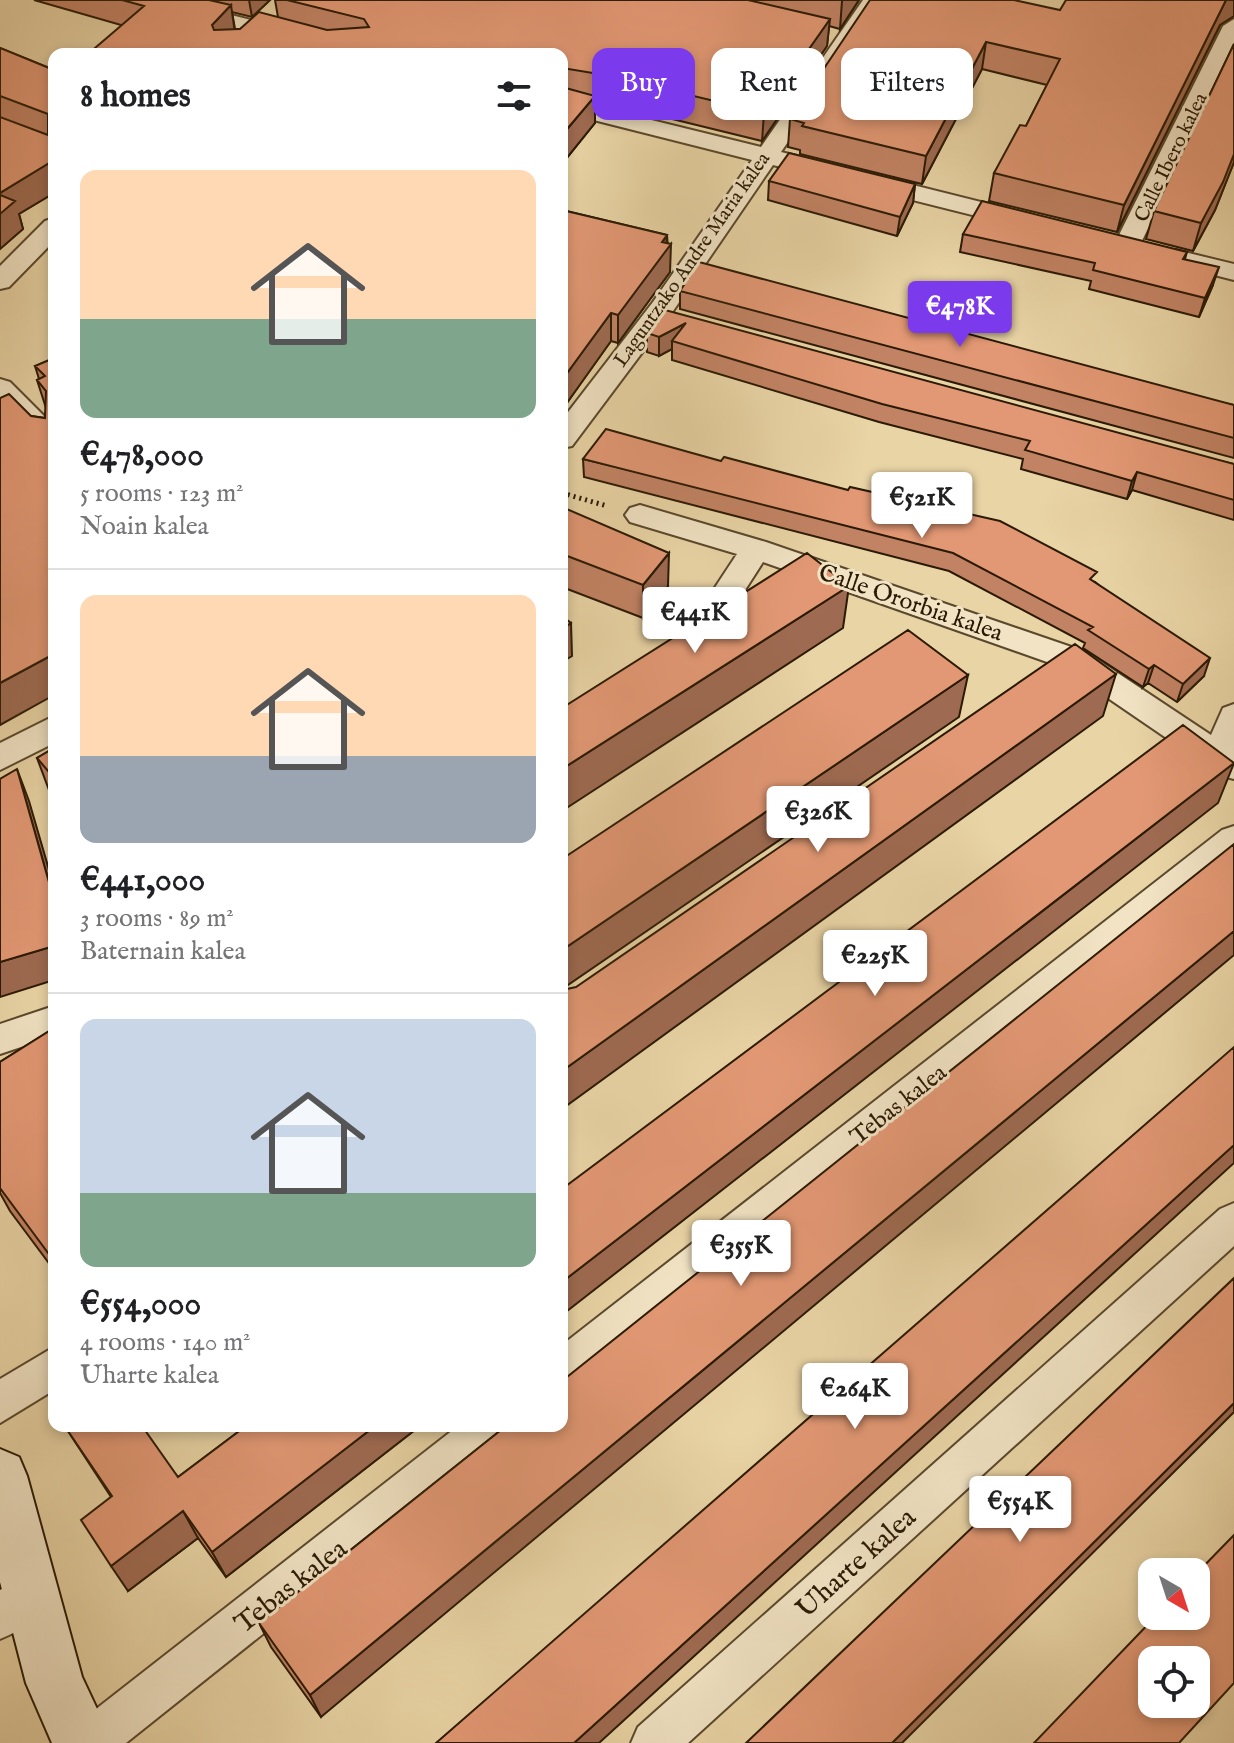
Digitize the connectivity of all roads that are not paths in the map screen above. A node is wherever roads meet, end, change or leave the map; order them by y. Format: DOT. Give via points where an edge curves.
graph roads {
  1 [pos="146,0"];
  2 [pos="874,0"];
  3 [pos="884,0"];
  4 [pos="277,9"];
  5 [pos="1234,26"];
  6 [pos="256,28"];
  7 [pos="817,33"];
  8 [pos="846,40"];
  9 [pos="239,45"];
  10 [pos="334,48"];
  11 [pos="568,106"];
  12 [pos="774,151"];
  13 [pos="1050,226"];
  14 [pos="48,232"];
  15 [pos="1096,238"];
  16 [pos="1127,245"];
  17 [pos="1234,272"];
  18 [pos="0,281"];
  19 [pos="0,388"];
  20 [pos="568,432"];
  21 [pos="48,436"];
  22 [pos="640,515"];
  23 [pos="756,549"];
  24 [pos="664,656"];
  25 [pos="1075,660"];
  26 [pos="1044,676"];
  27 [pos="1234,716"];
  28 [pos="48,731"];
  29 [pos="0,758"];
  30 [pos="1228,761"];
  31 [pos="1234,839"];
  32 [pos="48,1023"];
  33 [pos="0,1039"];
  34 [pos="1234,1221"];
  35 [pos="568,1365"];
  36 [pos="48,1370"];
  37 [pos="0,1403"];
  38 [pos="483,1432"];
  39 [pos="0,1476"];
  40 [pos="15,1606"];
  41 [pos="86,1743"];
  42 [pos="654,1743"];
  1 -- 6 [label="street"];
  2 -- 8 [label="street, Laguntzako Andre Maria kalea"];
  3 -- 12 [label="street, Laguntzako Andre Maria kalea"];
  4 -- 6 [label="street"];
  5 -- 16 [label="street, Calle Ibero kalea"];
  6 -- 9 [label="street"];
  6 -- 10 [label="street"];
  7 -- 8 [label="street"];
  8 -- 12 [label="street, Laguntzako Andre Maria kalea"];
  11 -- 12 [label="street"];
  12 -- 13 [label="street"];
  12 -- 20 [label="street, Laguntzako Andre Maria kalea" via="673,315"];
  14 -- 18 [label="street"];
  15 -- 16 [label="street"];
  16 -- 17 [label="street"];
  19 -- 21 [label="street"];
  22 -- 23 [label="street, Calle Ororbia kalea"];
  23 -- 24 [label="street" via="702,632"];
  23 -- 25 [label="street, Calle Ororbia kalea"];
  25 -- 26 [label="street"];
  25 -- 30 [label="street, Calle Ororbia kalea"];
  27 -- 30 [label="street"];
  28 -- 29 [label="street"];
  31 -- 35 [label="street, Tebas kalea"];
  32 -- 33 [label="street"];
  34 -- 42 [label="street, Uharte kalea"];
  36 -- 37 [label="street"];
  38 -- 41 [label="street, Tebas kalea"];
  39 -- 40 [label="main road"];
  40 -- 41 [label="main road"];
}
